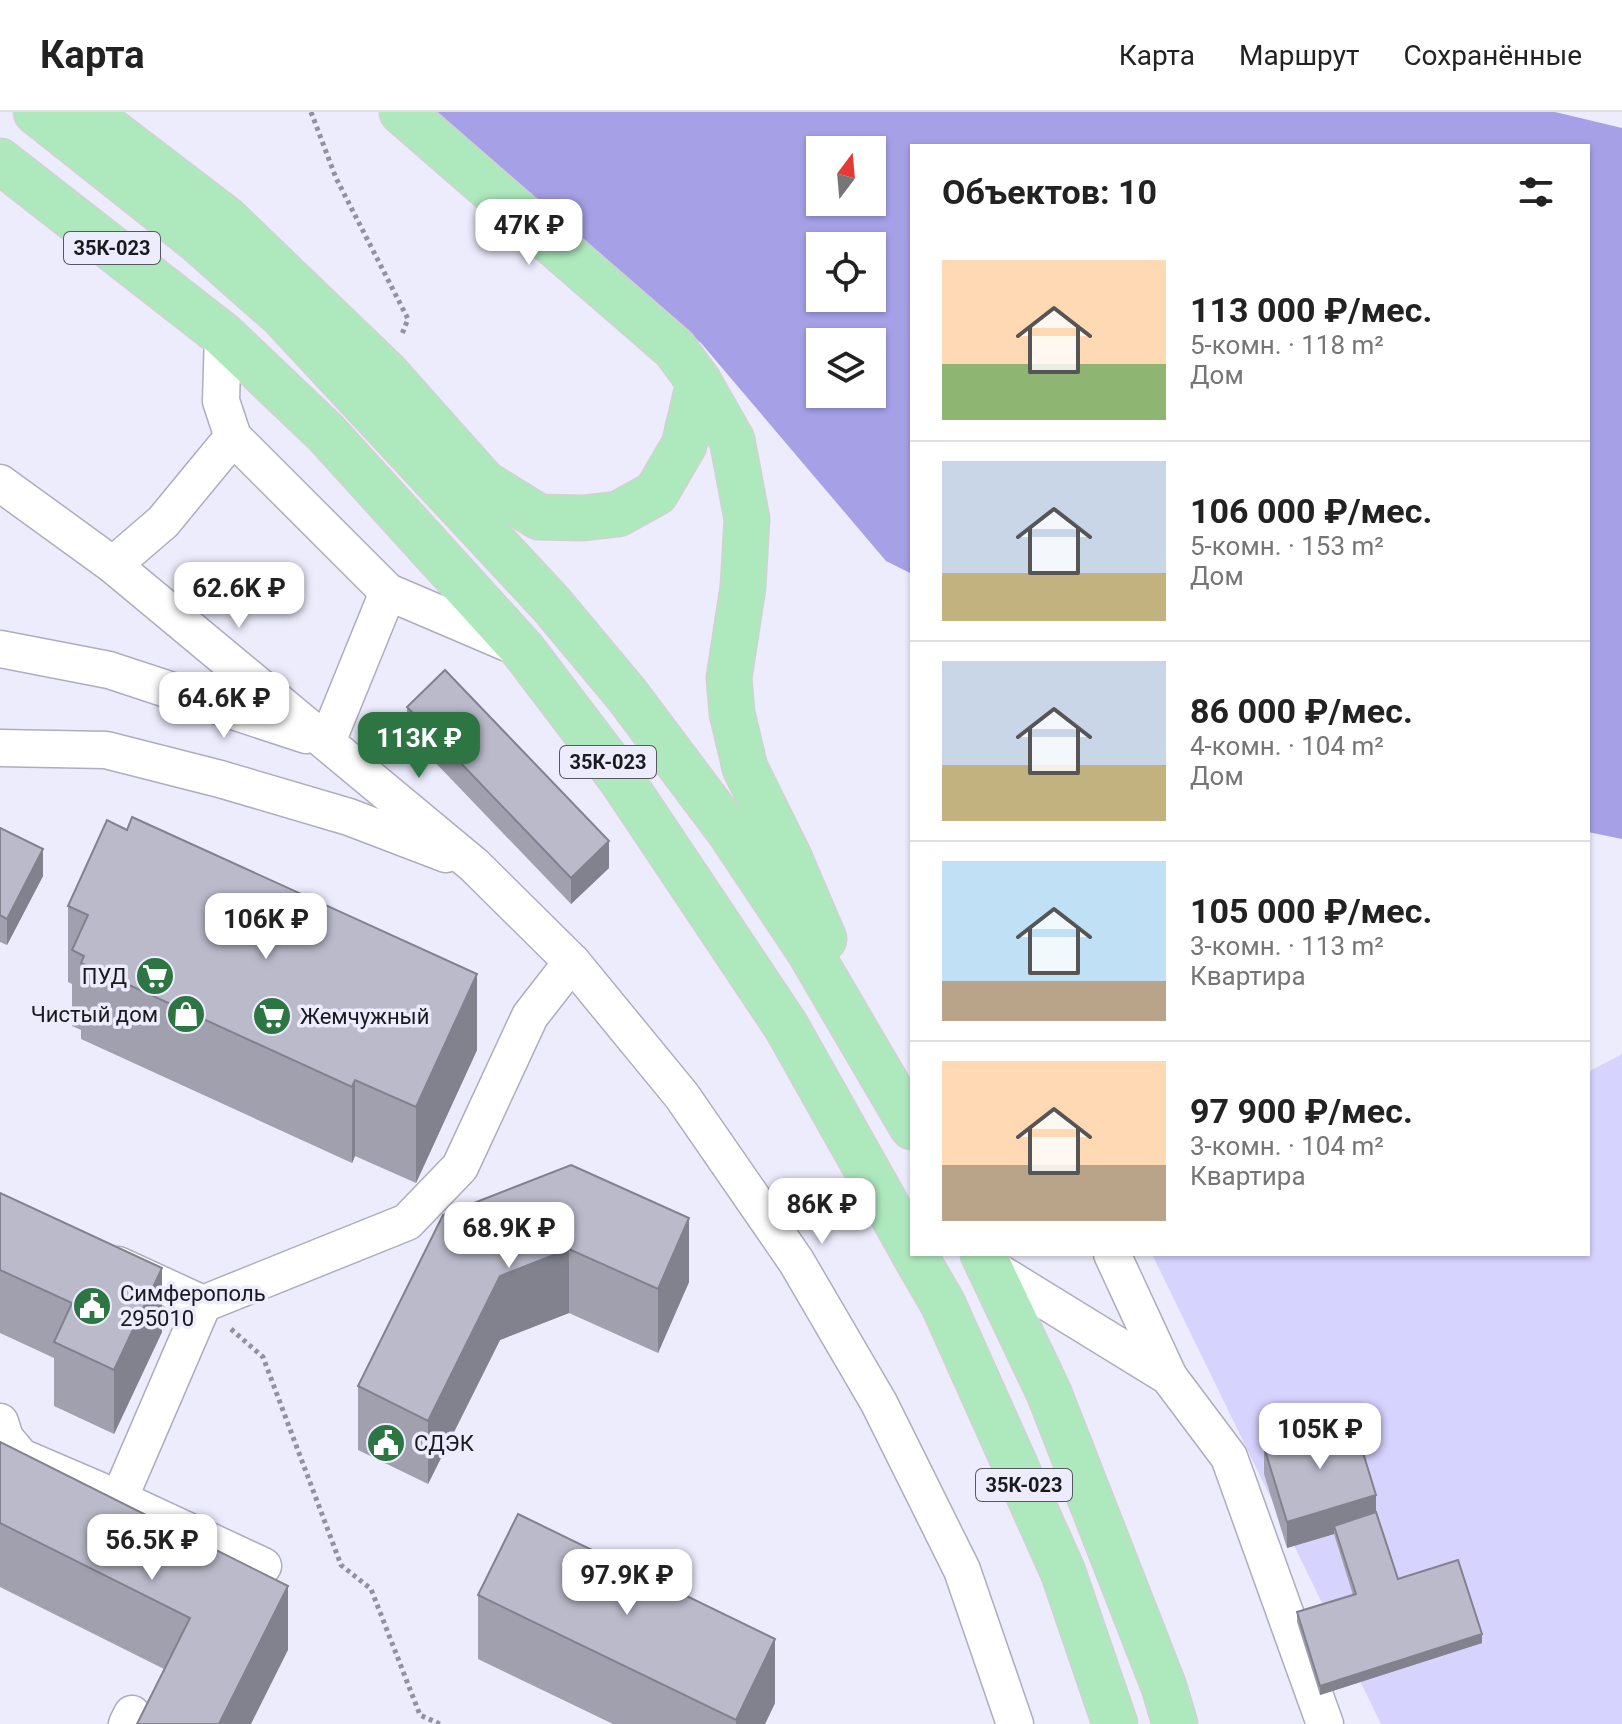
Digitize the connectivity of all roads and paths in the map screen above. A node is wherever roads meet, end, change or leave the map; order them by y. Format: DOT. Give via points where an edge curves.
graph roads {
  1 [pos="36,112"];
  2 [pos="86,112"];
  3 [pos="311,112"];
  4 [pos="402,112"];
  5 [pos="0,161"];
  6 [pos="223,335"];
  7 [pos="398,346"];
  8 [pos="699,382"];
  9 [pos="233,437"];
  10 [pos="0,483"];
  11 [pos="113,565"];
  12 [pos="388,592"];
  13 [pos="0,649"];
  14 [pos="523,650"];
  15 [pos="327,742"];
  16 [pos="0,748"];
  17 [pos="474,865"];
  18 [pos="572,962"];
  19 [pos="878,1065"];
  20 [pos="910,1123"];
  21 [pos="910,1247"];
  22 [pos="87,1251"];
  23 [pos="915,1256"];
  24 [pos="1113,1256"];
  25 [pos="986,1261"];
  26 [pos="203,1304"];
  27 [pos="1169,1377"];
  28 [pos="0,1422"];
  29 [pos="119,1499"];
  30 [pos="263,1566"];
  31 [pos="440,1724"];
  32 [pos="1015,1724"];
  33 [pos="1115,1724"];
  34 [pos="1175,1724"];
  35 [pos="1325,1724"];
  1 -- 19 [label="main road, 35К-023" via="282,315 551,604 729,831"];
  2 -- 8 [label="main road" via="226,219 386,373 484,483 539,517 618,514 656,493 684,445"];
  3 -- 7 [label="path" via="336,178 408,319"];
  4 -- 8 [label="main road" via="675,349"];
  5 -- 6 [label="main road, 35К-023"];
  6 -- 9 [label="street" via="221,401"];
  6 -- 14 [label="main road, 35К-023" via="326,433"];
  8 -- 19 [label="main road" via="732,440 747,519 729,678 745,768"];
  9 -- 11 [label="street" via="163,522"];
  9 -- 12 [label="street"];
  10 -- 11 [label="street"];
  11 -- 15 [label="street"];
  12 -- 14 [label="street"];
  12 -- 15 [label="street"];
  13 -- 15 [label="street" via="109,670"];
  14 -- 21 [label="main road, 35К-023" via="621,779 786,1026"];
  15 -- 17 [label="street"];
  16 -- 17 [label="street" via="106,750 349,817"];
  17 -- 18 [label="street"];
  18 -- 26 [label="street" via="530,1016 460,1167 407,1222"];
  18 -- 32 [label="street" via="682,1096 804,1274 879,1403 962,1570"];
  19 -- 20 [label="main road, 35К-023"];
  22 -- 26 [label="street"];
  23 -- 33 [label="main road, 35К-023" via="943,1304 1063,1572"];
  24 -- 27 [label="street"];
  25 -- 27 [label="street"];
  25 -- 34 [label="main road, 35К-023" via="1049,1393"];
  26 -- 29 [label="street"];
  26 -- 31 [label="path" via="263,1357 341,1565 371,1589 420,1715"];
  27 -- 35 [label="street" via="1229,1457"];
  28 -- 29 [label="street" via="21,1457"];
  29 -- 30 [label="street"];
}
